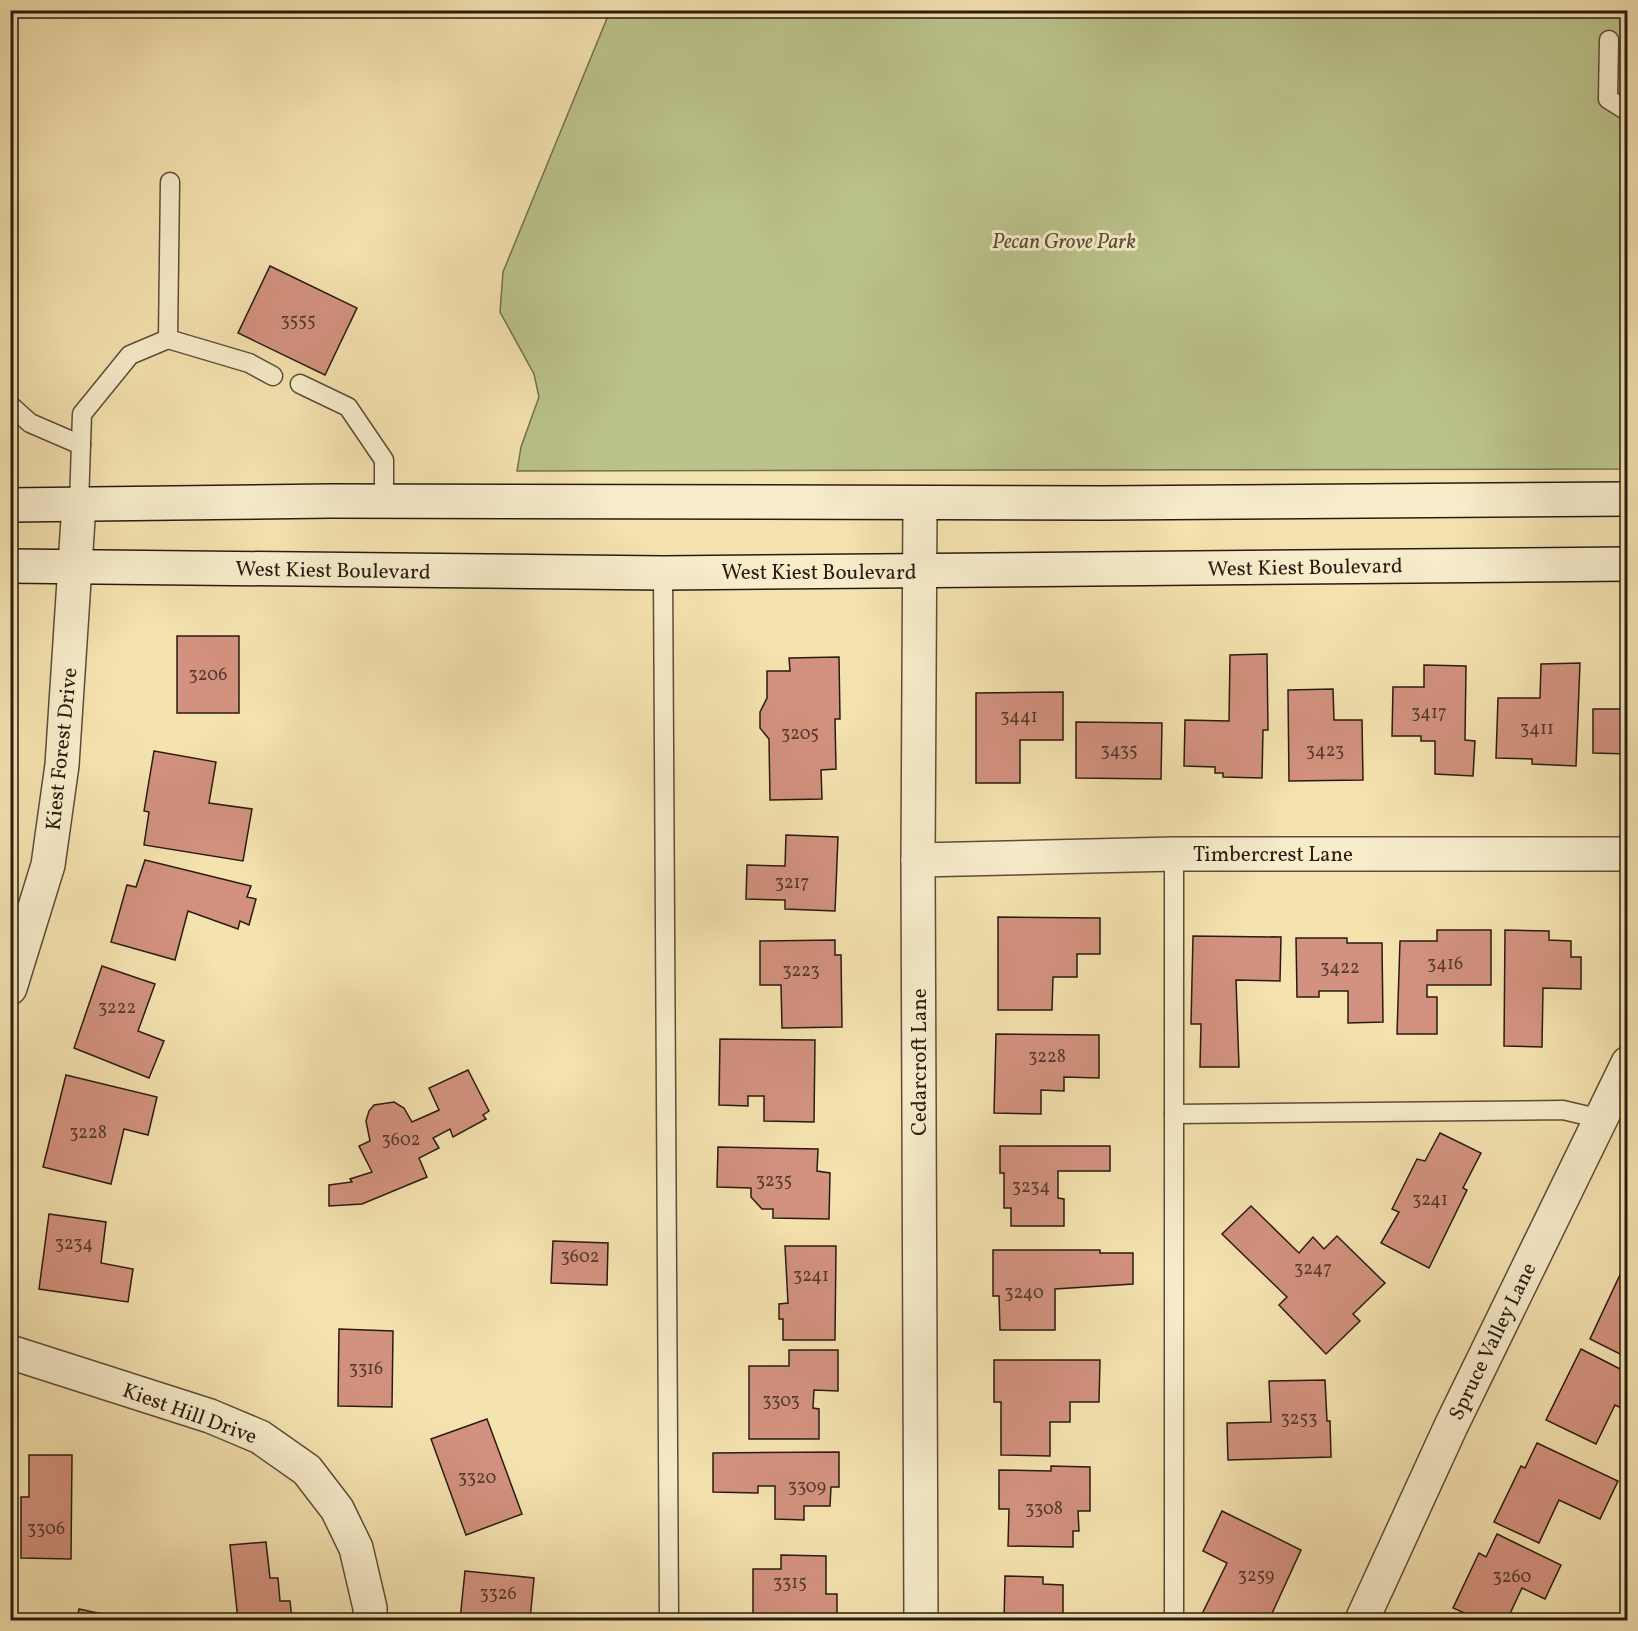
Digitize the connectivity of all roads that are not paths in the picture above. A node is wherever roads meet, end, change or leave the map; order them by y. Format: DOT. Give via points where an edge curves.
graph roads {
  1 [pos="1609,40"];
  2 [pos="1628,109"];
  3 [pos="170,182"];
  4 [pos="168,339"];
  5 [pos="273,376"];
  6 [pos="300,384"];
  7 [pos="10,405"];
  8 [pos="81,445"];
  9 [pos="1628,499"];
  10 [pos="384,502"];
  11 [pos="920,502"];
  12 [pos="80,504"];
  13 [pos="10,505"];
  14 [pos="1628,564"];
  15 [pos="10,566"];
  16 [pos="76,567"];
  17 [pos="921,572"];
  18 [pos="663,573"];
  19 [pos="1174,854"];
  20 [pos="1628,854"];
  21 [pos="918,860"];
  22 [pos="10,988"];
  23 [pos="1628,1064"];
  24 [pos="1174,1114"];
  25 [pos="1601,1119"];
  26 [pos="10,1352"];
  27 [pos="370,1620"];
  28 [pos="669,1620"];
  29 [pos="921,1620"];
  30 [pos="1174,1620"];
  31 [pos="1362,1620"];
  1 -- 2 [label="lane" via="1608,99"];
  3 -- 4 [label="lane"];
  4 -- 5 [label="lane" via="249,363"];
  4 -- 8 [label="lane" via="130,355 82,414"];
  6 -- 10 [label="lane" via="348,407 384,460"];
  7 -- 8 [label="lane" via="30,423"];
  8 -- 12 [label="lane"];
  9 -- 11 [label="street"];
  10 -- 11 [label="street"];
  10 -- 12 [label="street"];
  11 -- 17 [label="street, Cedarcroft Lane"];
  12 -- 13 [label="street"];
  12 -- 16 [label="street, Kiest Forest Drive"];
  14 -- 17 [label="street, West Kiest Boulevard"];
  15 -- 16 [label="street, West Kiest Boulevard"];
  16 -- 18 [label="street, West Kiest Boulevard"];
  16 -- 22 [label="street, Kiest Forest Drive" via="62,765 48,865"];
  17 -- 18 [label="street, West Kiest Boulevard"];
  17 -- 21 [label="street, Cedarcroft Lane"];
  18 -- 28 [label="lane"];
  19 -- 20 [label="street, Timbercrest Lane"];
  19 -- 21 [label="street, Timbercrest Lane"];
  19 -- 24 [label="lane"];
  21 -- 29 [label="street, Cedarcroft Lane"];
  23 -- 25 [label="street, Spruce Valley Lane"];
  24 -- 25 [label="lane" via="1563,1110"];
  24 -- 30 [label="lane"];
  25 -- 31 [label="street, Spruce Valley Lane" via="1451,1426"];
  26 -- 27 [label="street, Kiest Hill Drive" via="210,1416 260,1437 307,1470 337,1509 356,1548"];
}
